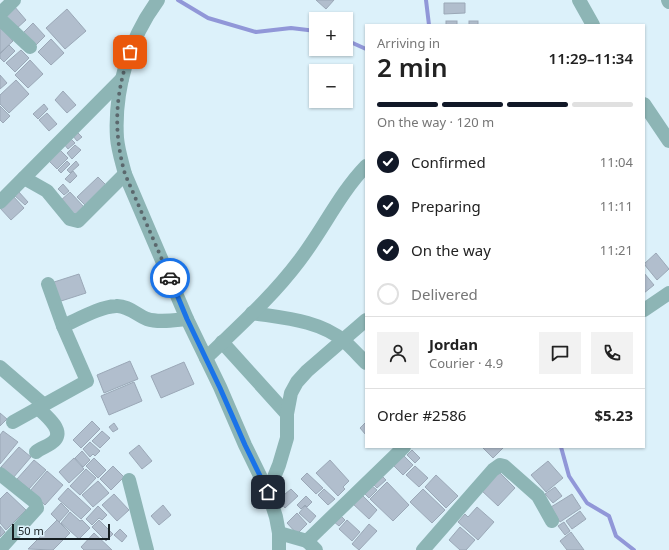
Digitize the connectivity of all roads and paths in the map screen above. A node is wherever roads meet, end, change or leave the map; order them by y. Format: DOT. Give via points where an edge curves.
graph roads {
  1 [pos="14,0"];
  2 [pos="158,0"];
  3 [pos="579,0"];
  4 [pos="0,14"];
  5 [pos="0,19"];
  6 [pos="592,24"];
  7 [pos="30,47"];
  8 [pos="122,79"];
  9 [pos="645,105"];
  10 [pos="669,141"];
  11 [pos="365,167"];
  12 [pos="125,174"];
  13 [pos="24,178"];
  14 [pos="0,202"];
  15 [pos="48,284"];
  16 [pos="669,293"];
  17 [pos="645,309"];
  18 [pos="252,313"];
  19 [pos="187,319"];
  20 [pos="365,321"];
  21 [pos="64,326"];
  22 [pos="343,340"];
  23 [pos="222,342"];
  24 [pos="206,358"];
  25 [pos="365,362"];
  26 [pos="0,367"];
  27 [pos="41,407"];
  28 [pos="287,414"];
  29 [pos="13,422"];
  30 [pos="403,448"];
  31 [pos="36,452"];
  32 [pos="0,474"];
  33 [pos="129,480"];
  34 [pos="268,492"];
  35 [pos="552,521"];
  36 [pos="279,533"];
  37 [pos="311,545"];
  38 [pos="0,549"];
  39 [pos="147,550"];
  40 [pos="279,550"];
  41 [pos="424,550"];
  1 -- 4 [label="street"];
  2 -- 8 [label="street" via="143,23"];
  3 -- 6 [label="street"];
  5 -- 7 [label="street"];
  8 -- 12 [label="street" via="118,99 117,139"];
  8 -- 13 [label="street"];
  9 -- 10 [label="street"];
  11 -- 18 [label="street" via="338,200 300,260"];
  12 -- 13 [label="street" via="78,221 70,219 47,191"];
  12 -- 19 [label="street"];
  13 -- 14 [label="street"];
  15 -- 21 [label="street"];
  16 -- 17 [label="street"];
  18 -- 22 [label="street" via="293,319 330,332"];
  18 -- 23 [label="street"];
  19 -- 21 [label="street" via="149,320 127,308 117,306 107,307"];
  19 -- 24 [label="street"];
  20 -- 22 [label="street"];
  21 -- 27 [label="street" via="88,381"];
  22 -- 25 [label="street"];
  22 -- 28 [label="street" via="297,382 291,393"];
  23 -- 24 [label="street"];
  23 -- 28 [label="street"];
  24 -- 34 [label="street"];
  26 -- 27 [label="street"];
  27 -- 29 [label="street"];
  27 -- 31 [label="street" via="57,429 57,434 55,440"];
  28 -- 34 [label="street" via="287,438 280,465"];
  30 -- 37 [label="street"];
  32 -- 38 [label="street" via="35,502 37,508"];
  33 -- 39 [label="street"];
  34 -- 36 [label="street"];
  35 -- 41 [label="street" via="538,496 500,465"];
  36 -- 37 [label="street"];
  36 -- 40 [label="street"];
}
